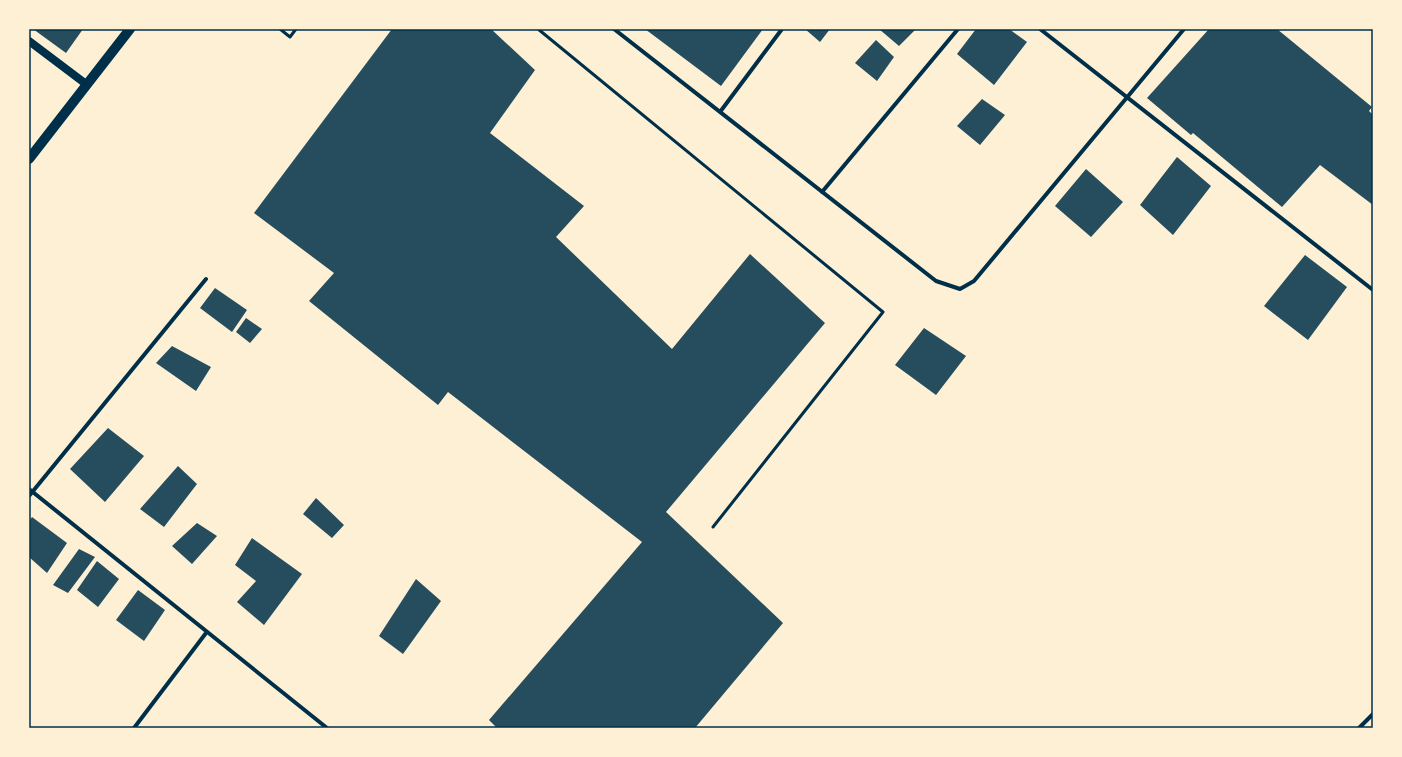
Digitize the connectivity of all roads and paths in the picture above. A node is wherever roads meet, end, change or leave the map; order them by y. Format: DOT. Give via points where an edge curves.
graph roads {
  1 [pos="130,29"];
  2 [pos="280,29"];
  3 [pos="296,29"];
  4 [pos="538,29"];
  5 [pos="614,29"];
  6 [pos="782,29"];
  7 [pos="958,29"];
  8 [pos="1040,29"];
  9 [pos="1184,29"];
  10 [pos="29,41"];
  11 [pos="86,84"];
  12 [pos="1128,98"];
  13 [pos="720,112"];
  14 [pos="29,159"];
  15 [pos="822,192"];
  16 [pos="206,279"];
  17 [pos="1373,290"];
  18 [pos="31,491"];
  19 [pos="29,496"];
  20 [pos="713,527"];
  21 [pos="206,633"];
  22 [pos="1373,714"];
  23 [pos="134,728"];
  24 [pos="327,728"];
  25 [pos="1359,728"];
  1 -- 11 [label="main road"];
  2 -- 3 [label="lane" via="290,36"];
  4 -- 20 [label="lane" via="883,312"];
  5 -- 13 [label="street"];
  6 -- 13 [label="street"];
  7 -- 15 [label="street"];
  8 -- 12 [label="street"];
  9 -- 12 [label="street"];
  10 -- 11 [label="main road"];
  11 -- 14 [label="main road"];
  12 -- 15 [label="street" via="974,281 960,289 936,281"];
  12 -- 17 [label="street"];
  13 -- 15 [label="street"];
  16 -- 18 [label="street"];
  18 -- 19 [label="street"];
  18 -- 21 [label="street"];
  21 -- 23 [label="street"];
  21 -- 24 [label="street"];
  22 -- 25 [label="street"];
}
